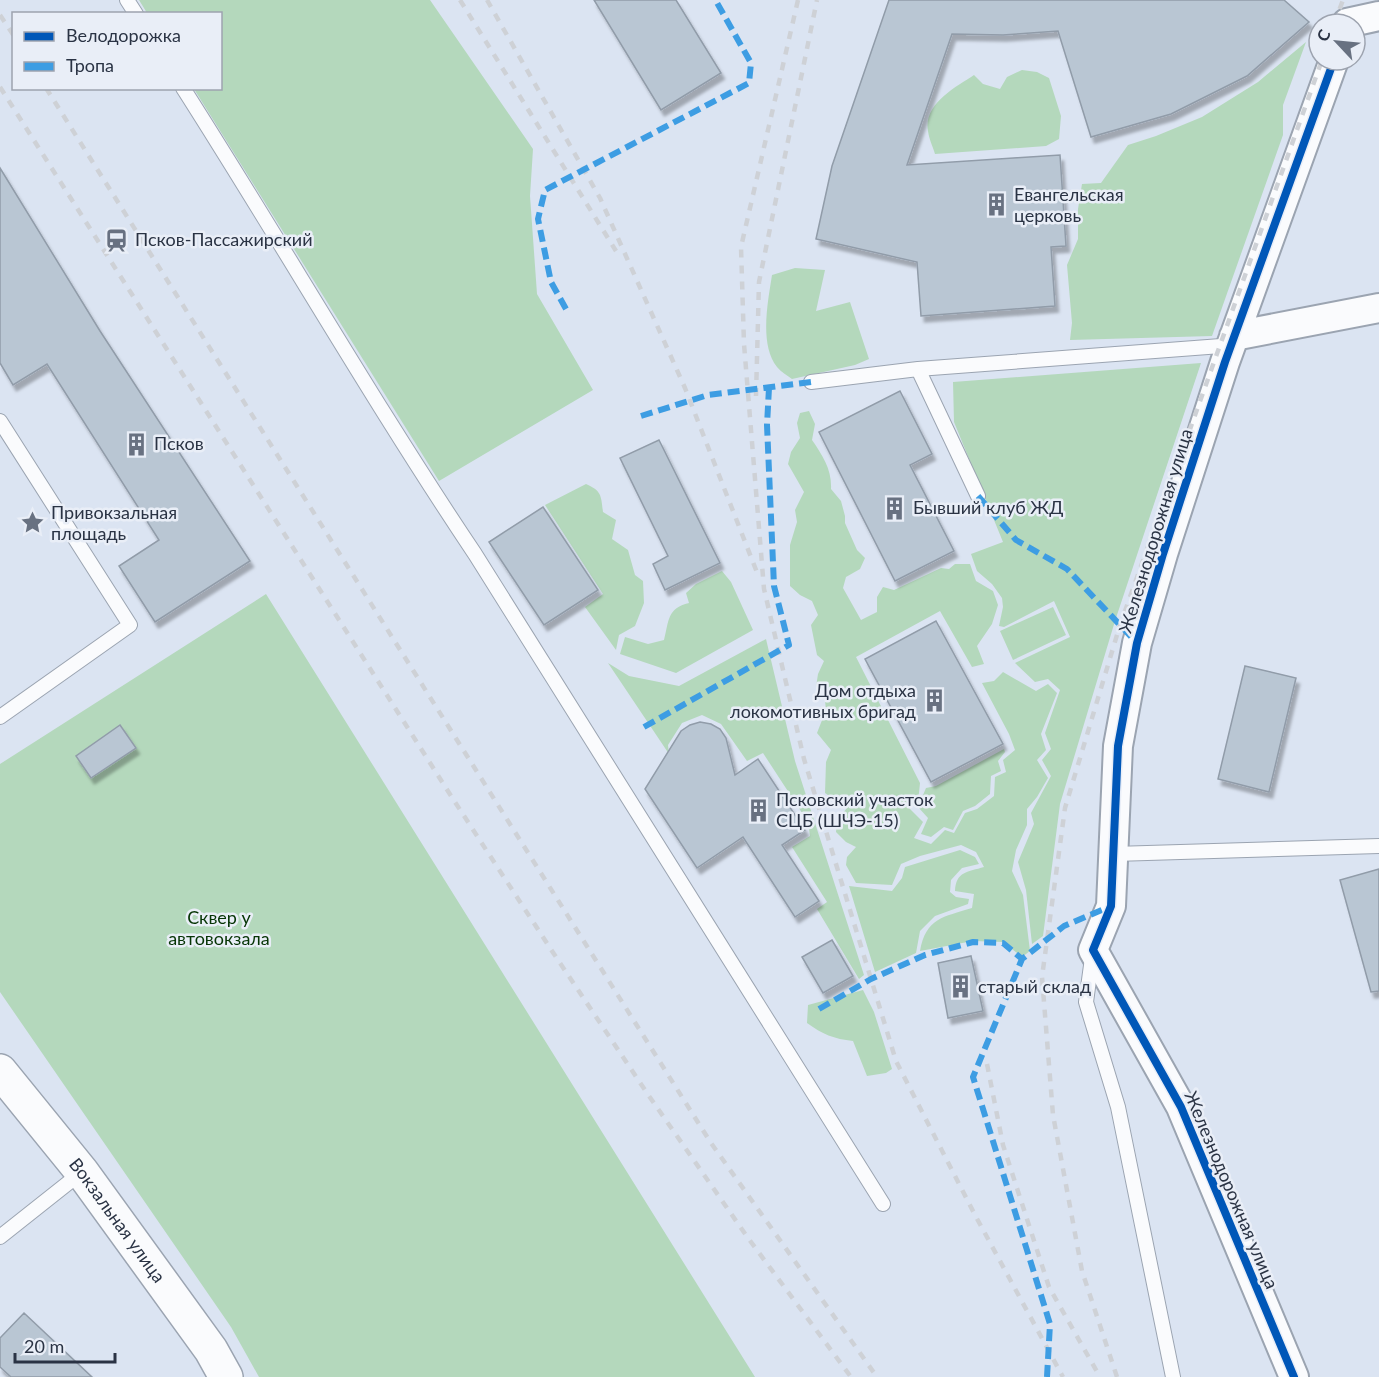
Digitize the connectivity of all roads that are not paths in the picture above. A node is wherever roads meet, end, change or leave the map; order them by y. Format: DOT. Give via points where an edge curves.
graph roads {
  1 [pos="1330,72"];
  2 [pos="184,90"];
  3 [pos="1379,308"];
  4 [pos="1230,349"];
  5 [pos="918,369"];
  6 [pos="811,382"];
  7 [pos="0,421"];
  8 [pos="978,496"];
  9 [pos="0,717"];
  10 [pos="1379,846"];
  11 [pos="1114,854"];
  12 [pos="1093,950"];
  13 [pos="0,1071"];
  14 [pos="82,1172"];
  15 [pos="883,1204"];
  16 [pos="0,1237"];
  17 [pos="226,1377"];
  18 [pos="1173,1377"];
  19 [pos="1294,1377"];
  1 -- 4 [label="street, Железнодорожная улица"];
  2 -- 15 [label="lane"];
  3 -- 4 [label="street"];
  4 -- 5 [label="lane" via="1221,346"];
  4 -- 11 [label="street, Железнодорожная улица" via="1137,643 1118,746"];
  5 -- 6 [label="lane"];
  5 -- 8 [label="lane"];
  7 -- 9 [label="lane" via="130,625"];
  10 -- 11 [label="lane"];
  11 -- 12 [label="street, Железнодорожная улица" via="1111,906"];
  12 -- 18 [label="lane" via="1086,1002 1118,1107"];
  12 -- 19 [label="street, Железнодорожная улица" via="1181,1107"];
  13 -- 14 [label="main road, Вокзальная улица"];
  14 -- 16 [label="lane"];
  14 -- 17 [label="main road, Вокзальная улица" via="211,1350"];
}
